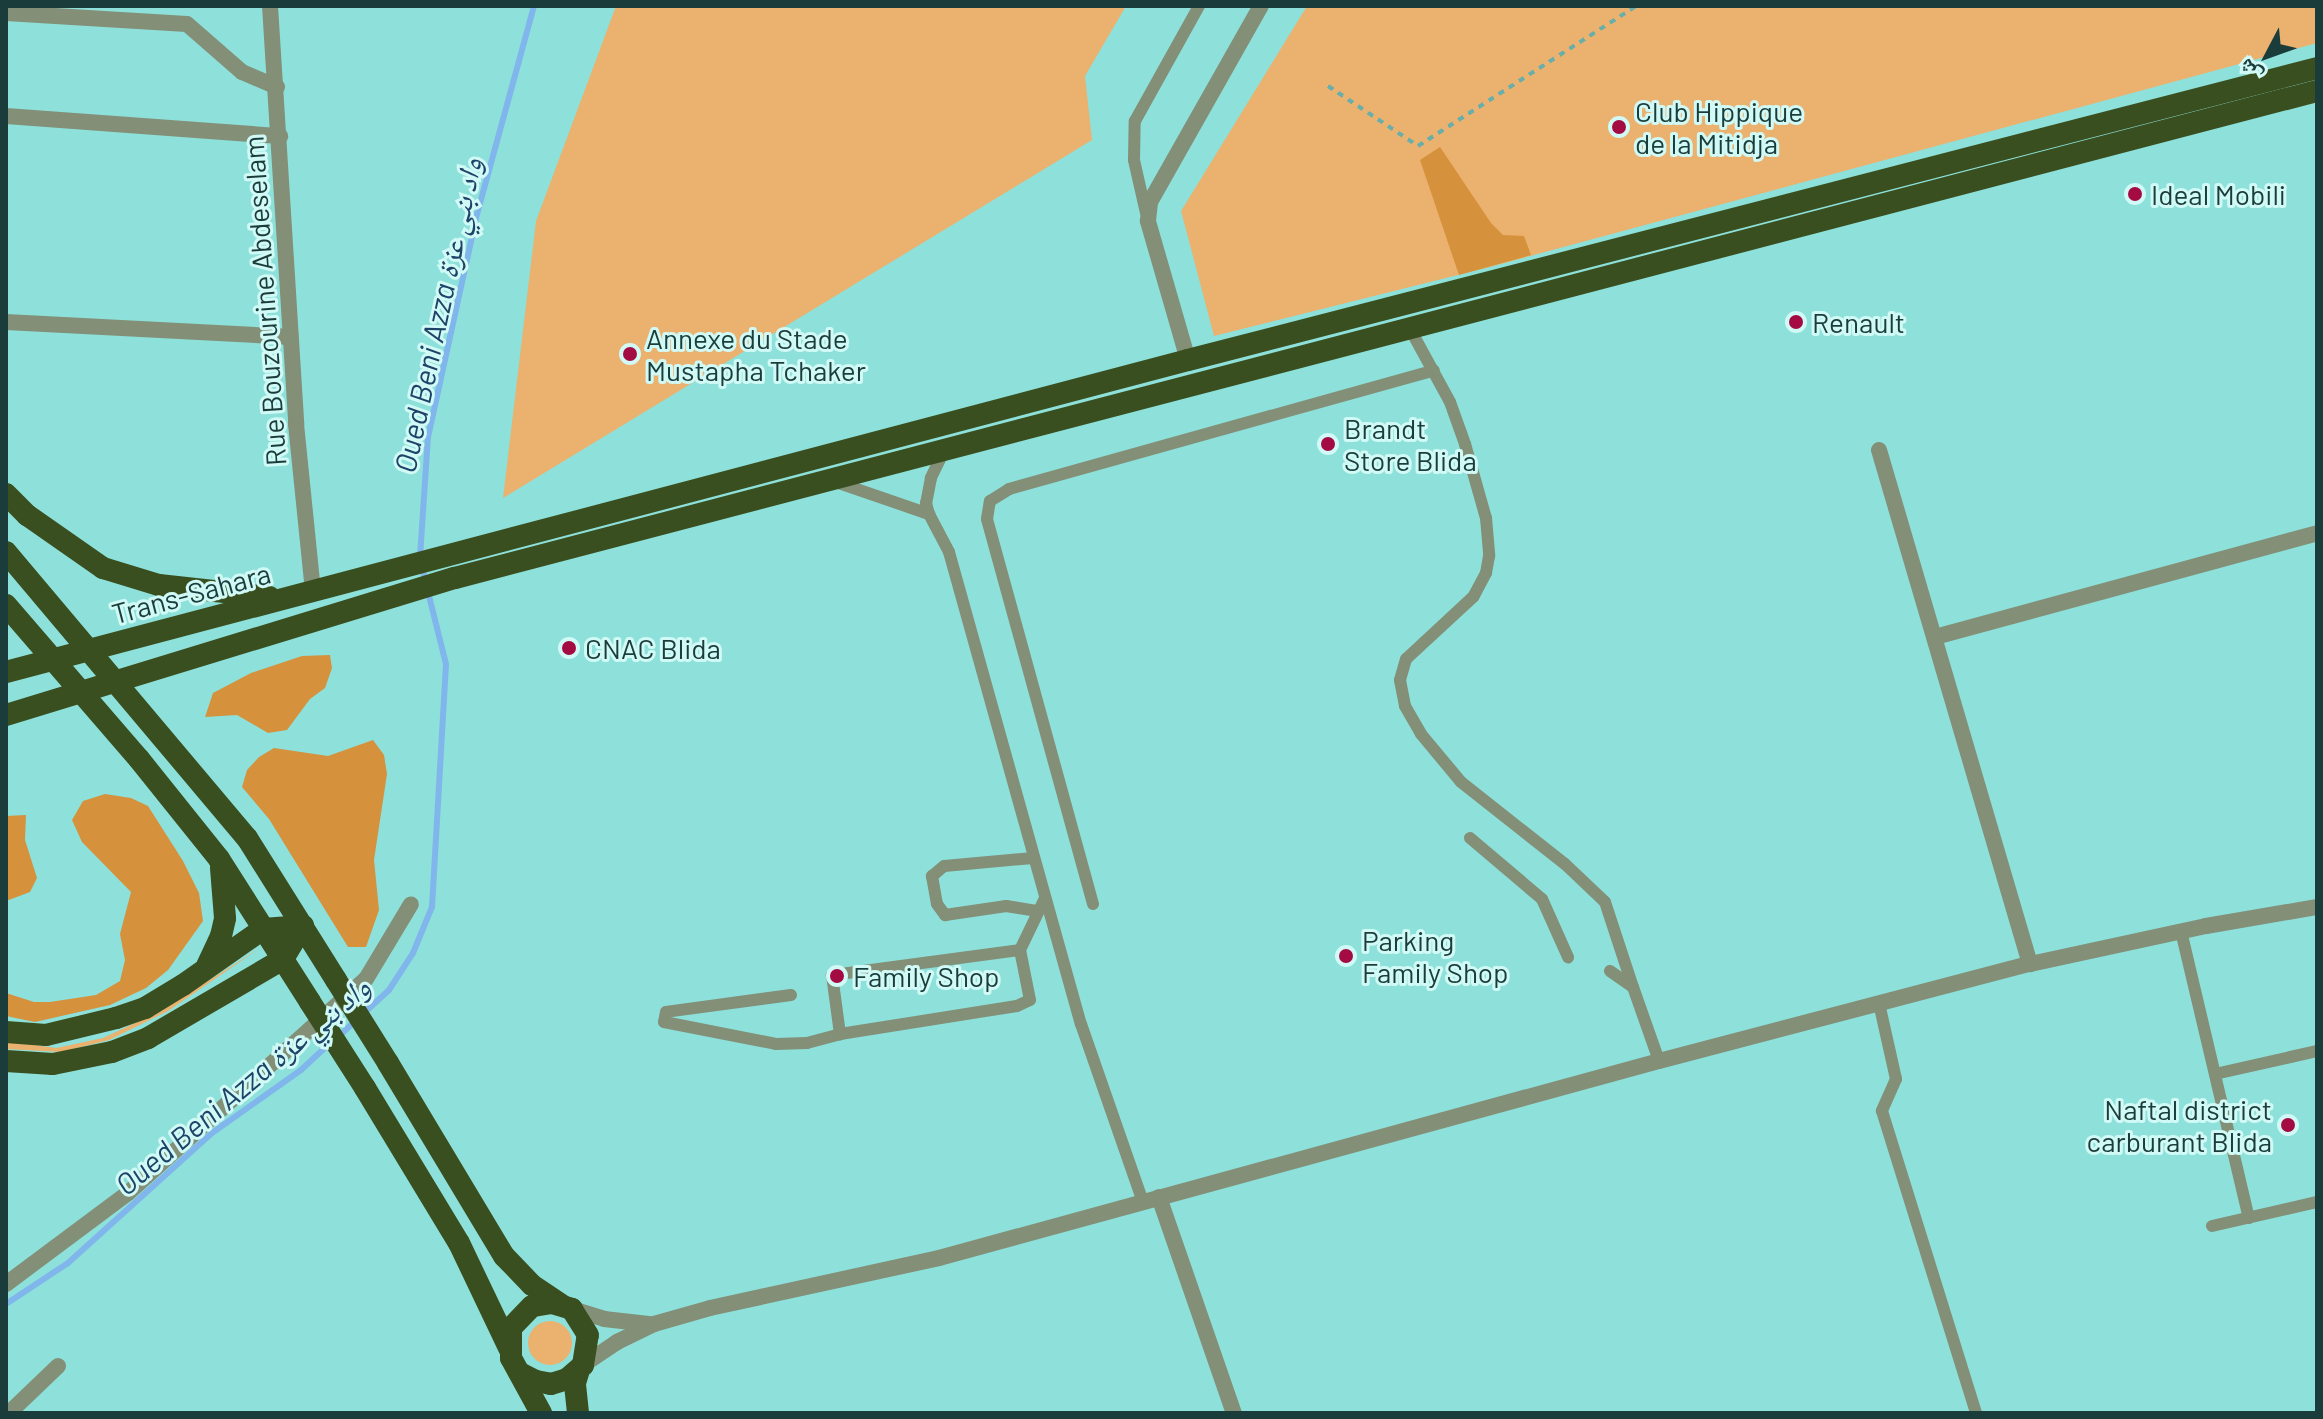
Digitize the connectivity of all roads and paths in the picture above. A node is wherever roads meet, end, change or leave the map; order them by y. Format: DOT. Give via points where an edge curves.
graph roads {
  1 [pos="180,6"];
  2 [pos="270,6"];
  3 [pos="1199,6"];
  4 [pos="1261,6"];
  5 [pos="1636,6"];
  6 [pos="6,13"];
  7 [pos="187,24"];
  8 [pos="2317,68"];
  9 [pos="1328,86"];
  10 [pos="277,87"];
  11 [pos="2317,91"];
  12 [pos="6,116"];
  13 [pos="280,136"];
  14 [pos="1148,221"];
  15 [pos="6,322"];
  16 [pos="1409,327"];
  17 [pos="291,337"];
  18 [pos="1188,360"];
  19 [pos="1434,370"];
  20 [pos="945,450"];
  21 [pos="1879,450"];
  22 [pos="830,480"];
  23 [pos="6,494"];
  24 [pos="929,514"];
  25 [pos="2317,533"];
  26 [pos="6,552"];
  27 [pos="313,592"];
  28 [pos="286,599"];
  29 [pos="6,605"];
  30 [pos="1935,637"];
  31 [pos="6,672"];
  32 [pos="63,699"];
  33 [pos="6,715"];
  34 [pos="6,730"];
  35 [pos="1470,838"];
  36 [pos="1033,858"];
  37 [pos="219,859"];
  38 [pos="1045,898"];
  39 [pos="411,904"];
  40 [pos="1093,904"];
  41 [pos="2317,907"];
  42 [pos="1037,911"];
  43 [pos="303,926"];
  44 [pos="263,929"];
  45 [pos="2181,931"];
  46 [pos="1020,950"];
  47 [pos="1568,957"];
  48 [pos="283,959"];
  49 [pos="2030,964"];
  50 [pos="205,969"];
  51 [pos="1610,971"];
  52 [pos="1633,987"];
  53 [pos="791,995"];
  54 [pos="1879,1003"];
  55 [pos="6,1032"];
  56 [pos="840,1034"];
  57 [pos="2317,1051"];
  58 [pos="6,1061"];
  59 [pos="1659,1061"];
  60 [pos="2215,1074"];
  61 [pos="1159,1197"];
  62 [pos="1143,1202"];
  63 [pos="2317,1202"];
  64 [pos="2249,1218"];
  65 [pos="2212,1226"];
  66 [pos="6,1284"];
  67 [pos="567,1307"];
  68 [pos="654,1324"];
  69 [pos="509,1348"];
  70 [pos="58,1366"];
  71 [pos="581,1368"];
  72 [pos="522,1374"];
  73 [pos="9,1413"];
  74 [pos="541,1413"];
  75 [pos="578,1413"];
  76 [pos="1234,1413"];
  77 [pos="1976,1413"];
  1 -- 7 [label="street"];
  2 -- 10 [label="street, Rue Bouzourine Abdeselam"];
  3 -- 14 [label="lane" via="1135,121 1134,160"];
  4 -- 14 [label="street" via="1158,183"];
  5 -- 9 [label="path" via="1418,146"];
  6 -- 7 [label="street"];
  7 -- 10 [label="street" via="242,72"];
  8 -- 18 [label="highway, Trans-Sahara"];
  10 -- 13 [label="street, Rue Bouzourine Abdeselam"];
  11 -- 16 [label="highway"];
  12 -- 13 [label="street"];
  13 -- 17 [label="street, Rue Bouzourine Abdeselam"];
  14 -- 18 [label="street"];
  15 -- 17 [label="street"];
  16 -- 19 [label="lane"];
  16 -- 20 [label="highway"];
  17 -- 27 [label="street, Rue Bouzourine Abdeselam"];
  18 -- 27 [label="highway, Trans-Sahara"];
  19 -- 40 [label="lane" via="1009,489 990,501 987,519"];
  19 -- 52 [label="lane" via="1465,444 1486,518 1489,556 1473,597 1406,659 1400,680 1405,706 1439,759 1461,782 1605,902"];
  20 -- 22 [label="highway"];
  20 -- 24 [label="lane" via="931,478"];
  21 -- 30 [label="street"];
  22 -- 24 [label="lane"];
  22 -- 32 [label="highway" via="393,595"];
  23 -- 28 [label="highway" via="103,568 159,585"];
  24 -- 36 [label="lane" via="949,552"];
  25 -- 30 [label="street"];
  26 -- 43 [label="highway, bridge" via="247,838"];
  27 -- 28 [label="highway, Trans-Sahara"];
  28 -- 31 [label="highway, Trans-Sahara"];
  29 -- 37 [label="highway, bridge"];
  30 -- 49 [label="street"];
  32 -- 33 [label="highway"];
  32 -- 34 [label="highway"];
  35 -- 47 [label="lane" via="1542,899"];
  36 -- 38 [label="lane"];
  36 -- 42 [label="lane" via="944,866 932,876 937,904 945,915 1006,906"];
  37 -- 44 [label="highway"];
  37 -- 50 [label="highway" via="225,918"];
  38 -- 42 [label="lane"];
  38 -- 62 [label="lane" via="1081,1024"];
  39 -- 66 [label="street" via="366,979 128,1193"];
  41 -- 45 [label="street"];
  42 -- 46 [label="lane"];
  43 -- 44 [label="highway"];
  43 -- 48 [label="highway"];
  43 -- 67 [label="highway, bridge" via="504,1256 532,1285"];
  44 -- 48 [label="highway"];
  44 -- 50 [label="highway"];
  45 -- 49 [label="street"];
  45 -- 60 [label="lane"];
  46 -- 56 [label="lane" via="1030,1000"];
  46 -- 56 [label="lane" via="832,975"];
  48 -- 58 [label="highway" via="128,1046 53,1064"];
  48 -- 69 [label="highway, bridge" via="459,1243"];
  49 -- 54 [label="street"];
  50 -- 55 [label="highway" via="145,1008 93,1026 46,1035"];
  51 -- 52 [label="lane"];
  52 -- 59 [label="lane"];
  53 -- 56 [label="lane" via="666,1012 664,1022 776,1044"];
  54 -- 59 [label="street"];
  54 -- 77 [label="lane" via="1896,1079 1882,1111"];
  57 -- 60 [label="lane"];
  59 -- 61 [label="street"];
  60 -- 64 [label="lane"];
  61 -- 62 [label="street"];
  61 -- 76 [label="street"];
  62 -- 68 [label="street" via="939,1258"];
  63 -- 64 [label="lane"];
  64 -- 65 [label="lane"];
  67 -- 68 [label="street" via="621,1322"];
  67 -- 69 [label="highway" via="542,1303 523,1311 511,1328"];
  67 -- 71 [label="highway" via="588,1335"];
  68 -- 71 [label="street"];
  69 -- 72 [label="highway"];
  70 -- 73 [label="street"];
  71 -- 72 [label="highway" via="551,1384"];
  71 -- 75 [label="highway" via="575,1383"];
  72 -- 74 [label="highway"];
}
